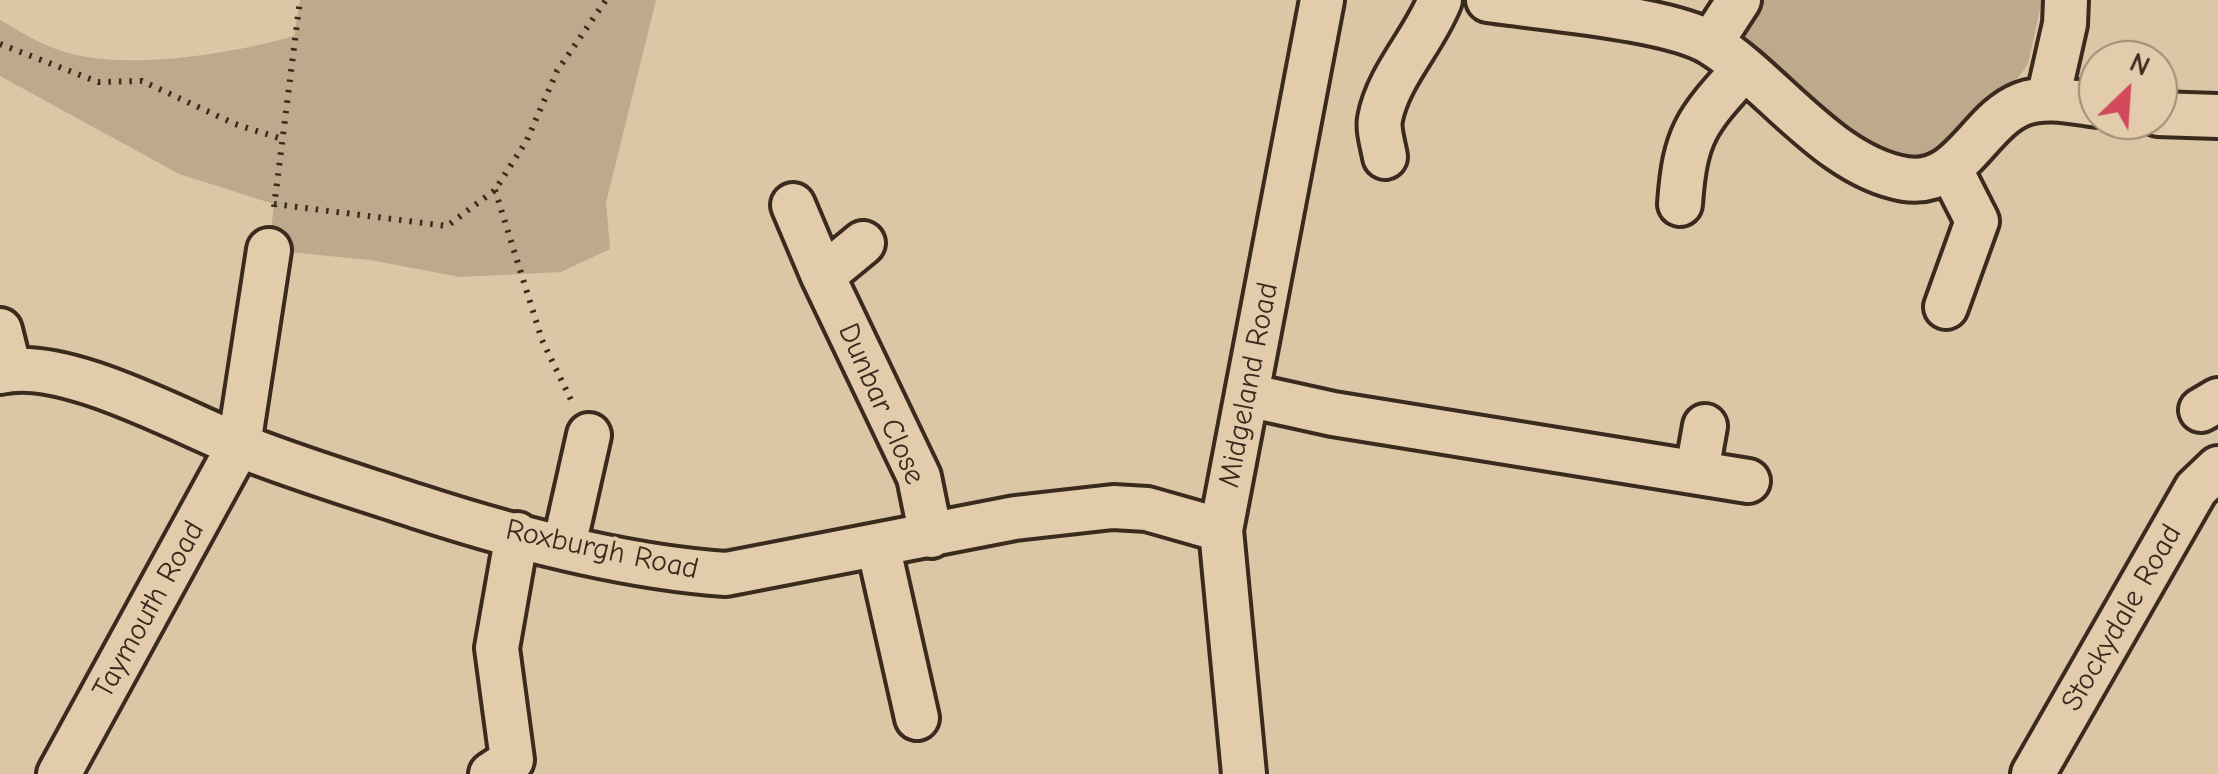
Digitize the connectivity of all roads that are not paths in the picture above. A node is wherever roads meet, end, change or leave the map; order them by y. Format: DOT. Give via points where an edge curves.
graph roads {
  1 [pos="1322,0"];
  2 [pos="1440,0"];
  3 [pos="1488,0"];
  4 [pos="1738,0"];
  5 [pos="2066,0"];
  6 [pos="1727,56"];
  7 [pos="2048,99"];
  8 [pos="2078,103"];
  9 [pos="2178,119"];
  10 [pos="2215,127"];
  11 [pos="1385,157"];
  12 [pos="1950,168"];
  13 [pos="1680,204"];
  14 [pos="794,205"];
  15 [pos="863,243"];
  16 [pos="269,250"];
  17 [pos="823,276"];
  18 [pos="1946,307"];
  19 [pos="3,358"];
  20 [pos="1247,395"];
  21 [pos="1706,426"];
  22 [pos="590,435"];
  23 [pos="239,446"];
  24 [pos="2218,468"];
  25 [pos="1697,471"];
  26 [pos="1748,481"];
  27 [pos="1222,530"];
  28 [pos="517,534"];
  29 [pos="931,536"];
  30 [pos="878,545"];
  31 [pos="564,546"];
  32 [pos="917,718"];
  33 [pos="509,769"];
  34 [pos="59,774"];
  35 [pos="1244,774"];
  36 [pos="2033,774"];
  1 -- 20 [label="street, Midgeland Road"];
  2 -- 11 [label="street" via="1389,92 1379,122"];
  3 -- 6 [label="street" via="1671,30"];
  4 -- 6 [label="street"];
  5 -- 7 [label="street"];
  6 -- 12 [label="street" via="1831,141 1888,174 1924,180"];
  6 -- 13 [label="street" via="1684,152"];
  7 -- 8 [label="street"];
  7 -- 12 [label="street" via="2009,111"];
  9 -- 10 [label="street"];
  12 -- 18 [label="street" via="1977,221"];
  14 -- 17 [label="street, Dunbar Close"];
  15 -- 17 [label="street"];
  16 -- 23 [label="street"];
  17 -- 29 [label="street, Dunbar Close" via="919,476"];
  19 -- 23 [label="street, Roxburgh Road" via="85,380"];
  20 -- 25 [label="street"];
  20 -- 27 [label="street, Midgeland Road"];
  21 -- 25 [label="street"];
  22 -- 31 [label="street"];
  23 -- 28 [label="street, Roxburgh Road"];
  23 -- 34 [label="street, Taymouth Road"];
  24 -- 36 [label="street, Stockydale Road" via="2196,489"];
  25 -- 26 [label="street"];
  27 -- 29 [label="street, Roxburgh Road" via="1113,507"];
  27 -- 35 [label="street, Midgeland Road"];
  28 -- 31 [label="street, Roxburgh Road"];
  28 -- 33 [label="street" via="497,648"];
  29 -- 30 [label="street, Roxburgh Road"];
  30 -- 31 [label="street, Roxburgh Road" via="726,574"];
  30 -- 32 [label="street"];
}
